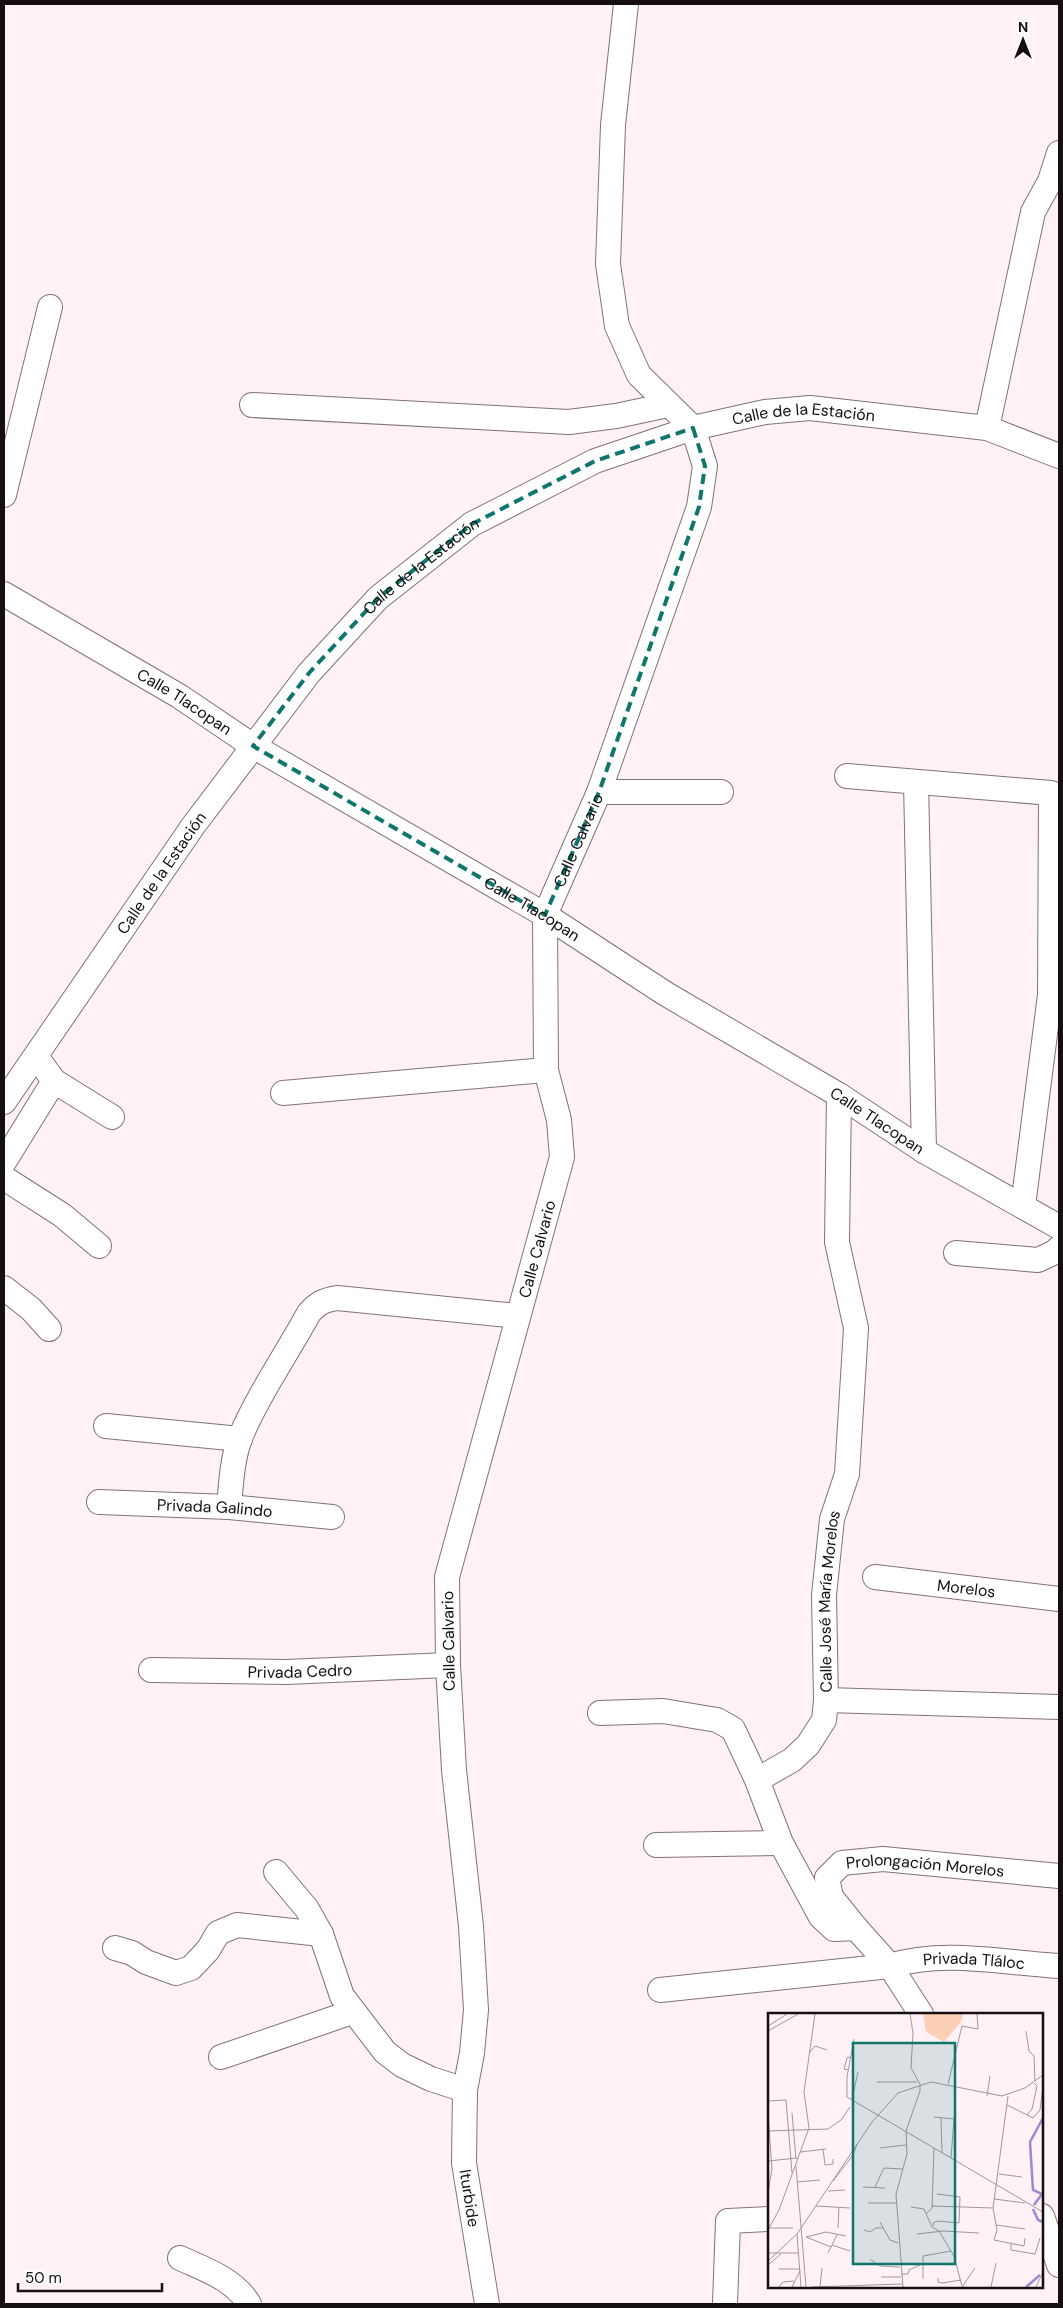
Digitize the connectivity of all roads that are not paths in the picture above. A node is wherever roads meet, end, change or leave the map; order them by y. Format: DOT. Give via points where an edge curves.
graph roads {
  1 [pos="626,4"];
  2 [pos="1059,153"];
  3 [pos="50,307"];
  4 [pos="252,405"];
  5 [pos="668,405"];
  6 [pos="693,428"];
  7 [pos="987,428"];
  8 [pos="1059,456"];
  9 [pos="4,495"];
  10 [pos="4,594"];
  11 [pos="252,746"];
  12 [pos="847,776"];
  13 [pos="916,782"];
  14 [pos="599,792"];
  15 [pos="721,792"];
  16 [pos="545,915"];
  17 [pos="36,1056"];
  18 [pos="546,1070"];
  19 [pos="54,1081"];
  20 [pos="283,1093"];
  21 [pos="840,1095"];
  22 [pos="4,1102"];
  23 [pos="112,1117"];
  24 [pos="924,1151"];
  25 [pos="4,1162"];
  26 [pos="4,1178"];
  27 [pos="1023,1206"];
  28 [pos="1059,1227"];
  29 [pos="99,1246"];
  30 [pos="1059,1248"];
  31 [pos="956,1253"];
  32 [pos="4,1288"];
  33 [pos="517,1316"];
  34 [pos="49,1329"];
  35 [pos="106,1426"];
  36 [pos="240,1439"];
  37 [pos="99,1502"];
  38 [pos="229,1507"];
  39 [pos="332,1517"];
  40 [pos="875,1577"];
  41 [pos="1059,1599"];
  42 [pos="448,1665"];
  43 [pos="151,1670"];
  44 [pos="826,1700"];
  45 [pos="1059,1707"];
  46 [pos="600,1713"];
  47 [pos="757,1780"];
  48 [pos="781,1843"];
  49 [pos="656,1845"];
  50 [pos="276,1872"];
  51 [pos="1059,1876"];
  52 [pos="856,1928"];
  53 [pos="321,1934"];
  54 [pos="115,1948"];
  55 [pos="890,1966"];
  56 [pos="1059,1966"];
  57 [pos="660,1990"];
  58 [pos="352,2012"];
  59 [pos="919,2013"];
  60 [pos="221,2057"];
  61 [pos="465,2090"];
  62 [pos="768,2219"];
  63 [pos="1043,2219"];
  64 [pos="180,2258"];
  65 [pos="1059,2265"];
  66 [pos="249,2304"];
  67 [pos="487,2304"];
  68 [pos="725,2304"];
  1 -- 5 [label="street" via="613,125 608,264 617,326 639,375"];
  2 -- 7 [label="street" via="1050,181 1033,212"];
  3 -- 9 [label="street"];
  4 -- 5 [label="street" via="569,422"];
  5 -- 6 [label="street"];
  6 -- 7 [label="street, Calle de la Estación" via="766,412 810,408"];
  6 -- 11 [label="street, Calle de la Estación" via="595,461 472,524 378,598 309,673"];
  6 -- 14 [label="street, Calle Calvario" via="705,466 699,507"];
  7 -- 8 [label="street, Calle de la Estación"];
  10 -- 11 [label="street, Calle Tlacopan" via="179,696"];
  11 -- 16 [label="street, Calle Tlacopan"];
  11 -- 17 [label="street, Calle de la Estación" via="193,826"];
  12 -- 13 [label="street"];
  13 -- 24 [label="street"];
  13 -- 27 [label="street" via="1051,793 1050,995"];
  14 -- 15 [label="street"];
  14 -- 16 [label="street, Calle Calvario"];
  16 -- 18 [label="street, Calle Calvario"];
  16 -- 21 [label="street, Calle Tlacopan" via="666,994"];
  17 -- 19 [label="street"];
  17 -- 22 [label="street, Calle de la Estación"];
  18 -- 20 [label="street"];
  18 -- 33 [label="street, Calle Calvario" via="559,1120 562,1157"];
  19 -- 23 [label="street"];
  19 -- 25 [label="street"];
  21 -- 24 [label="street, Calle Tlacopan"];
  21 -- 44 [label="street, Calle José María Morelos" via="837,1242 856,1328 847,1474 832,1519 824,1595"];
  24 -- 27 [label="street, Calle Tlacopan"];
  26 -- 29 [label="street" via="62,1215"];
  27 -- 28 [label="street, Calle Tlacopan"];
  30 -- 31 [label="street" via="1038,1260"];
  32 -- 34 [label="street" via="31,1309"];
  33 -- 36 [label="street" via="337,1298 326,1300 309,1313"];
  33 -- 42 [label="street, Calle Calvario" via="447,1577"];
  35 -- 36 [label="street"];
  36 -- 38 [label="street"];
  37 -- 38 [label="street, Privada Galindo"];
  38 -- 39 [label="street, Privada Galindo"];
  40 -- 41 [label="street, Morelos"];
  42 -- 43 [label="street, Privada Cedro" via="286,1672"];
  42 -- 61 [label="street, Calle Calvario" via="454,1770 476,2010"];
  44 -- 45 [label="street"];
  44 -- 47 [label="street, Calle José María Morelos" via="824,1720 808,1745 792,1760"];
  46 -- 47 [label="street" via="663,1711 717,1720 734,1729"];
  47 -- 48 [label="street"];
  48 -- 49 [label="street"];
  48 -- 52 [label="street" via="821,1917 834,1929"];
  50 -- 53 [label="street" via="308,1909"];
  51 -- 52 [label="street, Prolongación Morelos" via="883,1859 842,1863 827,1878 831,1897"];
  52 -- 55 [label="street"];
  53 -- 54 [label="street" via="237,1925 218,1933 191,1968 176,1972"];
  53 -- 58 [label="street" via="342,1996"];
  55 -- 56 [label="street, Privada Tláloc" via="932,1957"];
  55 -- 57 [label="street, Privada Tláloc"];
  55 -- 59 [label="street"];
  58 -- 60 [label="street"];
  58 -- 61 [label="street" via="385,2052 402,2065 431,2080"];
  61 -- 67 [label="street, Iturbide" via="464,2163"];
  62 -- 68 [label="street" via="728,2221"];
  63 -- 65 [label="street"];
  64 -- 66 [label="street" via="228,2280"];
}
